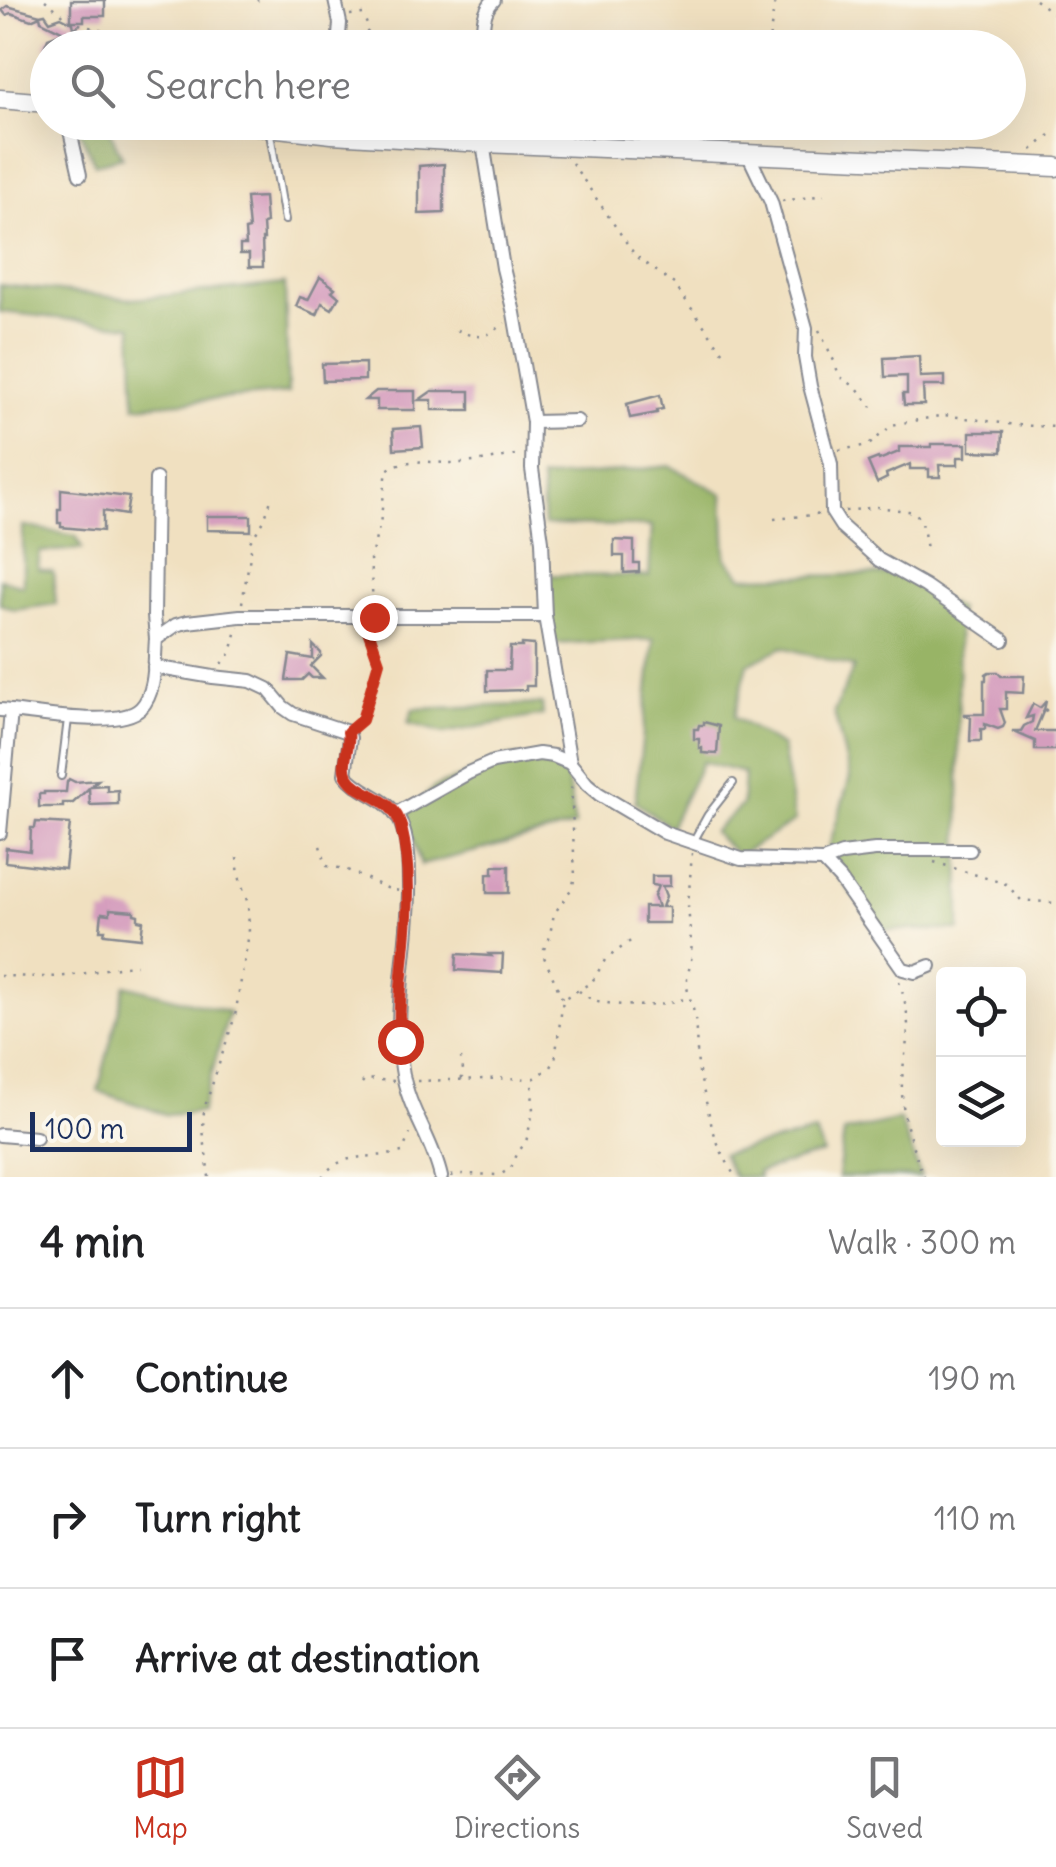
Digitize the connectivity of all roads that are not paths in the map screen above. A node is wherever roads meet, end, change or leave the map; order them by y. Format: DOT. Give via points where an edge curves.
graph roads {
  1 [pos="335,0"];
  2 [pos="494,0"];
  3 [pos="339,30"];
  4 [pos="483,30"];
  5 [pos="0,99"];
  6 [pos="30,102"];
  7 [pos="72,140"];
  8 [pos="271,140"];
  9 [pos="453,140"];
  10 [pos="483,143"];
  11 [pos="748,154"];
  12 [pos="1056,167"];
  13 [pos="80,174"];
  14 [pos="285,220"];
  15 [pos="577,421"];
  16 [pos="533,422"];
  17 [pos="156,479"];
  18 [pos="545,616"];
  19 [pos="156,639"];
  20 [pos="1003,640"];
  21 [pos="154,667"];
  22 [pos="6,710"];
  23 [pos="68,718"];
  24 [pos="570,763"];
  25 [pos="60,776"];
  26 [pos="733,782"];
  27 [pos="396,814"];
  28 [pos="0,832"];
  29 [pos="693,842"];
  30 [pos="970,850"];
  31 [pos="823,861"];
  32 [pos="930,966"];
  33 [pos="0,1135"];
  34 [pos="36,1138"];
  35 [pos="442,1177"];
  1 -- 3 [label="street"];
  2 -- 4 [label="street"];
  5 -- 6 [label="main road"];
  7 -- 13 [label="street"];
  8 -- 14 [label="lane"];
  9 -- 10 [label="main road"];
  10 -- 11 [label="main road"];
  10 -- 16 [label="street"];
  11 -- 12 [label="main road"];
  11 -- 20 [label="street" via="771,202 806,328 805,357 831,464 832,512 878,560"];
  15 -- 16 [label="street"];
  16 -- 18 [label="street"];
  17 -- 19 [label="street"];
  18 -- 19 [label="street" via="240,616 176,625"];
  18 -- 24 [label="street"];
  19 -- 21 [label="street"];
  21 -- 23 [label="street" via="140,710 118,718"];
  21 -- 27 [label="street" via="251,680 292,714 348,732 345,774"];
  22 -- 23 [label="street"];
  22 -- 28 [label="street"];
  23 -- 25 [label="lane"];
  24 -- 27 [label="street" via="538,754 493,762"];
  24 -- 29 [label="street" via="620,808"];
  26 -- 29 [label="lane"];
  27 -- 35 [label="street" via="410,893 400,1053 408,1098"];
  29 -- 31 [label="street" via="740,859"];
  30 -- 31 [label="street" via="874,850"];
  31 -- 32 [label="street" via="903,969"];
  33 -- 34 [label="street"];
}
